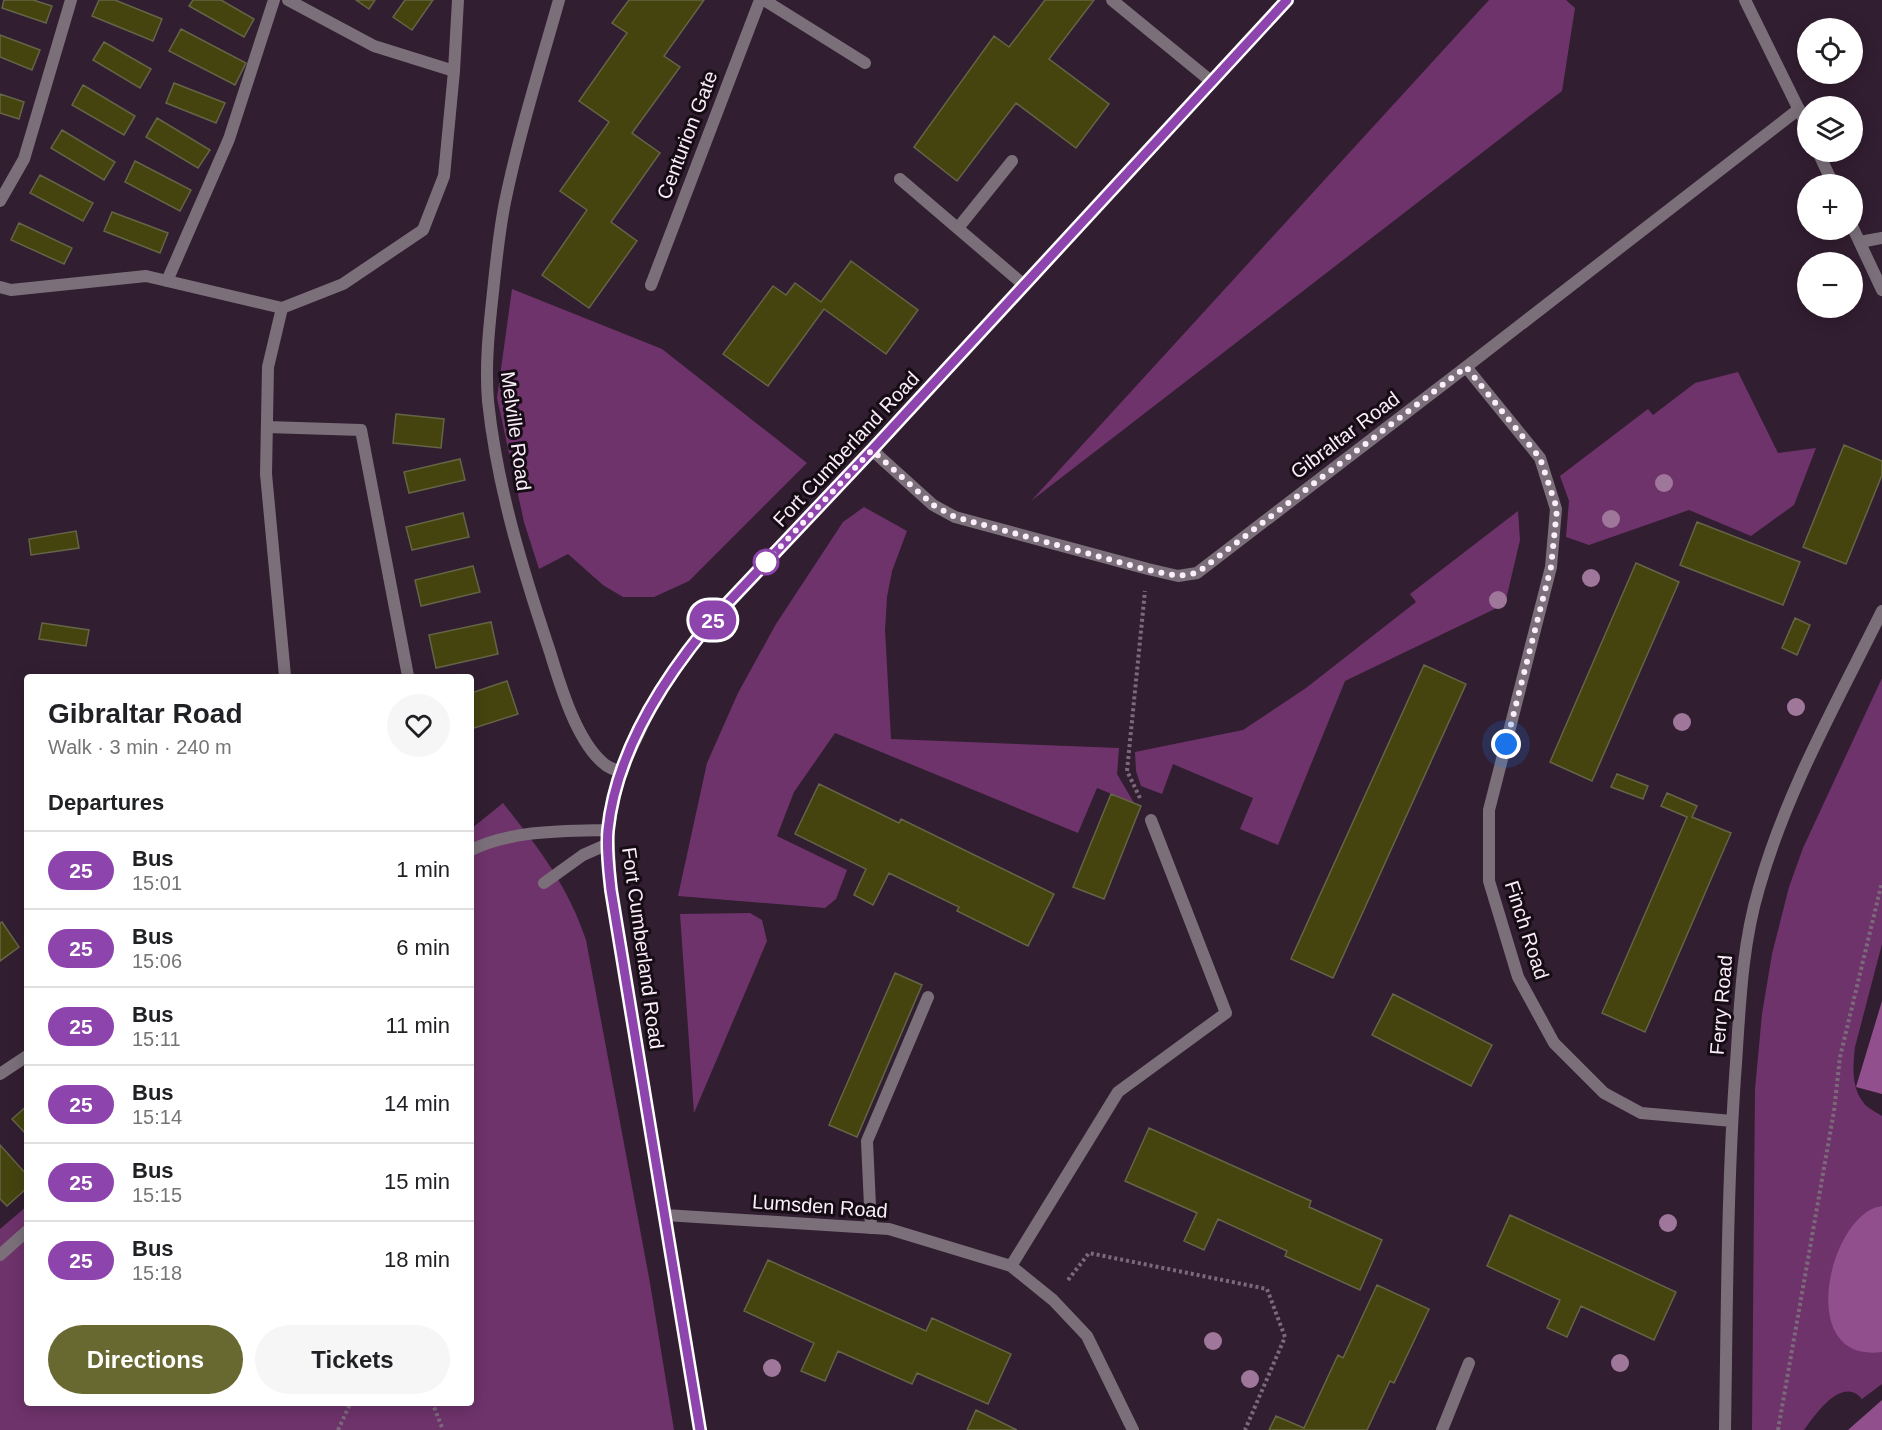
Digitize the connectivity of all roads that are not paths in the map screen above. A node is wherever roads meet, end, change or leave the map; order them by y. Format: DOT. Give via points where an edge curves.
graph roads {
  1 [pos="71,0"];
  2 [pos="274,0"];
  3 [pos="288,0"];
  4 [pos="458,0"];
  5 [pos="559,0"];
  6 [pos="762,0"];
  7 [pos="1112,0"];
  8 [pos="1287,0"];
  9 [pos="1745,0"];
  10 [pos="866,63"];
  11 [pos="454,71"];
  12 [pos="1212,82"];
  13 [pos="1797,105"];
  14 [pos="1797,111"];
  15 [pos="1012,161"];
  16 [pos="900,179"];
  17 [pos="0,201"];
  18 [pos="958,228"];
  19 [pos="1882,238"];
  20 [pos="1860,242"];
  21 [pos="167,281"];
  22 [pos="651,285"];
  23 [pos="1024,285"];
  24 [pos="0,287"];
  25 [pos="1882,290"];
  26 [pos="282,308"];
  27 [pos="1466,367"];
  28 [pos="267,427"];
  29 [pos="872,450"];
  30 [pos="1882,611"];
  31 [pos="285,674"];
  32 [pos="408,674"];
  33 [pos="622,772"];
  34 [pos="1151,820"];
  35 [pos="608,830"];
  36 [pos="608,844"];
  37 [pos="474,848"];
  38 [pos="544,882"];
  39 [pos="928,997"];
  40 [pos="24,1058"];
  41 [pos="0,1074"];
  42 [pos="1732,1121"];
  43 [pos="665,1215"];
  44 [pos="871,1228"];
  45 [pos="24,1234"];
  46 [pos="0,1254"];
  47 [pos="1011,1266"];
  48 [pos="1469,1362"];
  49 [pos="700,1430"];
  50 [pos="1133,1430"];
  51 [pos="1442,1430"];
  52 [pos="1725,1430"];
  1 -- 17 [label="street" via="24,159"];
  2 -- 21 [label="street" via="229,139"];
  3 -- 11 [label="street" via="374,46"];
  4 -- 11 [label="street"];
  5 -- 33 [label="street, Melville Road" via="505,204 488,343 488,400 513,531 558,678 593,753"];
  6 -- 10 [label="street, Centurion Gate"];
  6 -- 22 [label="street, Centurion Gate"];
  7 -- 12 [label="street"];
  8 -- 12 [label="street, Fort Cumberland Road"];
  9 -- 13 [label="street"];
  11 -- 26 [label="street" via="444,176 423,230 343,284"];
  12 -- 23 [label="street, Fort Cumberland Road"];
  14 -- 27 [label="street, Gibraltar Road"];
  15 -- 18 [label="street"];
  16 -- 18 [label="street"];
  18 -- 23 [label="street"];
  19 -- 20 [label="street"];
  20 -- 25 [label="street"];
  21 -- 24 [label="street" via="146,276 11,290"];
  21 -- 26 [label="street"];
  23 -- 29 [label="street, Fort Cumberland Road"];
  26 -- 28 [label="street" via="268,367"];
  27 -- 29 [label="street, Gibraltar Road" via="1197,573 1178,576 955,517 933,505"];
  27 -- 42 [label="street, Finch Road" via="1540,458 1557,509 1551,567 1489,810 1489,881 1518,978 1554,1042 1604,1093 1641,1113"];
  28 -- 31 [label="street" via="266,474"];
  28 -- 32 [label="street" via="361,430"];
  29 -- 33 [label="street, Fort Cumberland Road" via="704,629 656,700"];
  30 -- 42 [label="street, Ferry Road" via="1804,770 1758,890 1743,974"];
  33 -- 35 [label="street, Fort Cumberland Road"];
  34 -- 47 [label="street" via="1226,1013 1118,1092"];
  35 -- 36 [label="street, Fort Cumberland Road"];
  35 -- 37 [label="street" via="536,834"];
  36 -- 38 [label="street" via="582,855"];
  36 -- 43 [label="street, Fort Cumberland Road" via="614,912"];
  39 -- 44 [label="street" via="867,1141"];
  40 -- 41 [label="street"];
  42 -- 52 [label="street, Ferry Road"];
  43 -- 44 [label="street, Lumsden Road"];
  43 -- 49 [label="street, Fort Cumberland Road"];
  44 -- 47 [label="street, Lumsden Road" via="889,1229"];
  45 -- 46 [label="street"];
  47 -- 50 [label="street, Lumsden Road" via="1053,1300 1087,1336"];
  48 -- 51 [label="street"];
}
